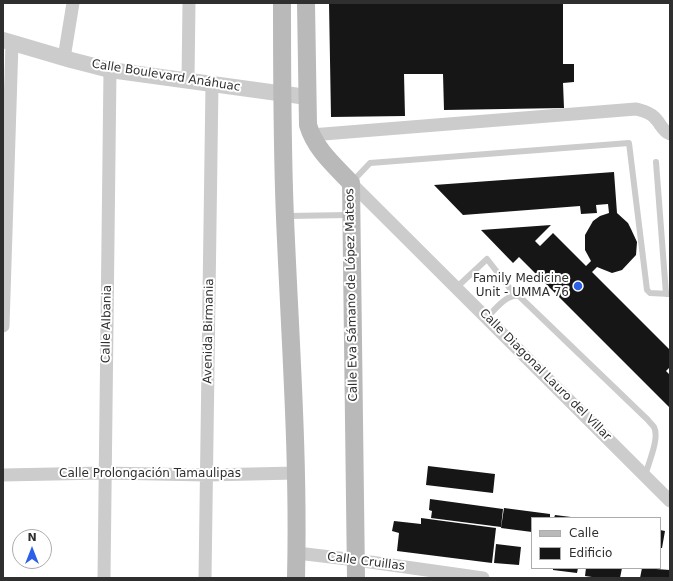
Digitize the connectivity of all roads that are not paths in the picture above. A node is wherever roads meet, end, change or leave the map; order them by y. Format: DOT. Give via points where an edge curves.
graph roads {
  1 [pos="72,3"];
  2 [pos="189,3"];
  3 [pos="282,3"];
  4 [pos="306,3"];
  5 [pos="7,41"];
  6 [pos="64,58"];
  7 [pos="110,70"];
  8 [pos="188,80"];
  9 [pos="212,84"];
  10 [pos="282,94"];
  11 [pos="307,97"];
  12 [pos="670,134"];
  13 [pos="311,135"];
  14 [pos="656,162"];
  15 [pos="351,183"];
  16 [pos="5,213"];
  17 [pos="351,215"];
  18 [pos="285,216"];
  19 [pos="457,287"];
  20 [pos="668,294"];
  21 [pos="515,295"];
  22 [pos="487,317"];
  23 [pos="3,326"];
  24 [pos="105,473"];
  25 [pos="296,473"];
  26 [pos="3,475"];
  27 [pos="207,475"];
  28 [pos="645,476"];
  29 [pos="670,501"];
  30 [pos="296,553"];
  31 [pos="356,560"];
  32 [pos="104,578"];
  33 [pos="205,578"];
  34 [pos="296,578"];
  35 [pos="356,578"];
  36 [pos="483,578"];
  1 -- 6 [label="street"];
  2 -- 8 [label="street"];
  3 -- 10 [label="main road"];
  4 -- 11 [label="main road, Calle Eva Sámano de López Mateos"];
  5 -- 6 [label="street, Calle Boulevard Anáhuac"];
  5 -- 16 [label="street"];
  6 -- 7 [label="street, Calle Boulevard Anáhuac"];
  7 -- 8 [label="street, Calle Boulevard Anáhuac"];
  7 -- 24 [label="street, Calle Albania"];
  8 -- 9 [label="street, Calle Boulevard Anáhuac"];
  9 -- 10 [label="street, Calle Boulevard Anáhuac"];
  9 -- 27 [label="street, Avenida Birmania"];
  10 -- 11 [label="street, Calle Boulevard Anáhuac"];
  10 -- 18 [label="main road"];
  11 -- 13 [label="main road, Calle Eva Sámano de López Mateos"];
  12 -- 13 [label="street" via="661,127 655,117 646,111 636,109"];
  13 -- 15 [label="main road, Calle Eva Sámano de López Mateos" via="325,156"];
  14 -- 20 [label="lane"];
  15 -- 17 [label="main road, Calle Eva Sámano de López Mateos"];
  15 -- 19 [label="street, Calle Diagonal Lauro del Villar"];
  15 -- 20 [label="lane" via="370,163 630,144 647,290 650,293"];
  16 -- 23 [label="street"];
  17 -- 18 [label="lane"];
  17 -- 31 [label="main road, Calle Eva Sámano de López Mateos"];
  18 -- 25 [label="main road"];
  19 -- 21 [label="lane" via="487,258"];
  19 -- 22 [label="street, Calle Diagonal Lauro del Villar"];
  21 -- 22 [label="lane" via="510,296"];
  21 -- 28 [label="lane" via="519,296 654,427 654,445"];
  22 -- 28 [label="street, Calle Diagonal Lauro del Villar"];
  24 -- 26 [label="street, Calle Prolongación Tamaulipas"];
  24 -- 27 [label="street, Calle Prolongación Tamaulipas"];
  24 -- 32 [label="street, Calle Albania"];
  25 -- 27 [label="street, Calle Prolongación Tamaulipas"];
  25 -- 30 [label="main road"];
  27 -- 33 [label="street, Avenida Birmania"];
  28 -- 29 [label="street, Calle Diagonal Lauro del Villar"];
  30 -- 31 [label="street, Calle Cruillas"];
  30 -- 34 [label="main road"];
  31 -- 35 [label="main road, Calle Eva Sámano de López Mateos"];
  31 -- 36 [label="street, Calle Cruillas"];
}
